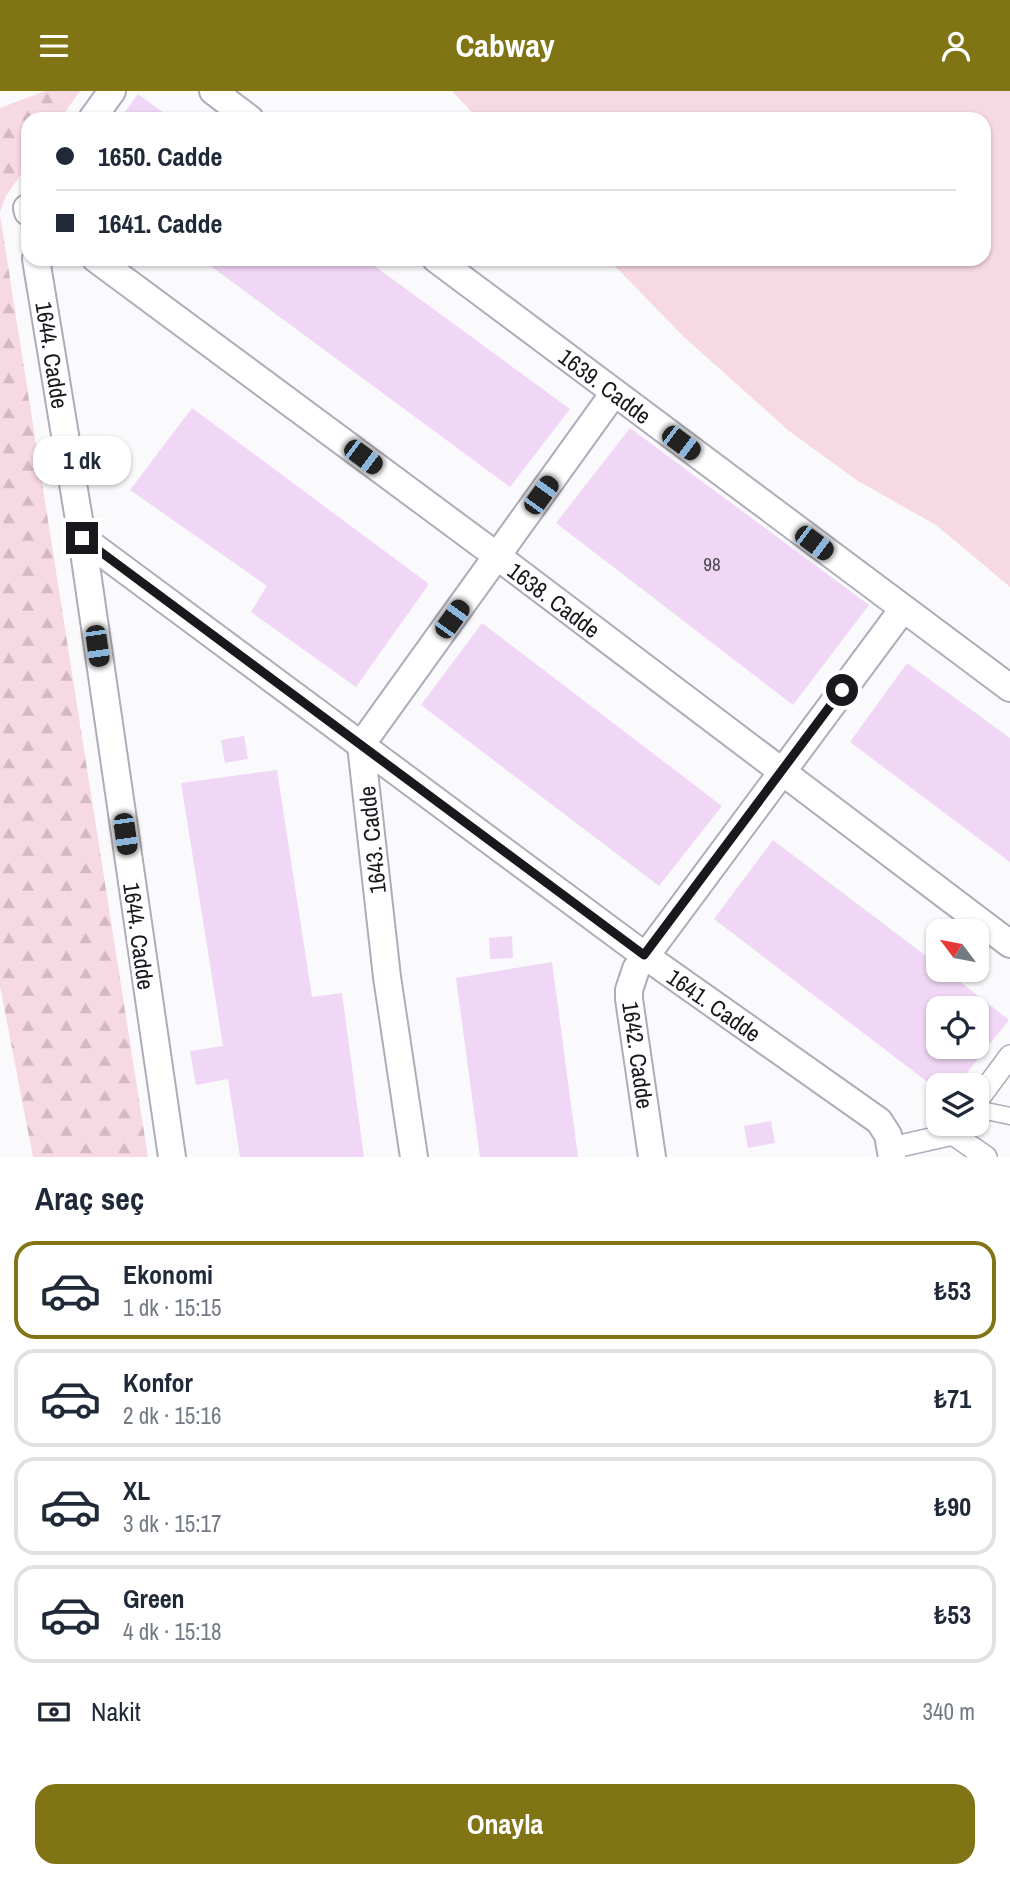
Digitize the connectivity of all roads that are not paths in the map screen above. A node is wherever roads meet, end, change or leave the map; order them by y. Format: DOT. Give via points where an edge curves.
graph roads {
  1 [pos="112,91"];
  2 [pos="213,91"];
  3 [pos="97,112"];
  4 [pos="241,112"];
  5 [pos="37,266"];
  6 [pos="105,266"];
  7 [pos="445,266"];
  8 [pos="614,393"];
  9 [pos="82,538"];
  10 [pos="497,556"];
  11 [pos="903,609"];
  12 [pos="1010,688"];
  13 [pos="361,745"];
  14 [pos="782,771"];
  15 [pos="1010,944"];
  16 [pos="644,955"];
  17 [pos="1010,1056"];
  18 [pos="989,1084"];
  19 [pos="989,1111"];
  20 [pos="1010,1115"];
  21 [pos="937,1136"];
  22 [pos="964,1136"];
  23 [pos="891,1152"];
  24 [pos="172,1157"];
  25 [pos="414,1157"];
  26 [pos="652,1157"];
  27 [pos="986,1157"];
  1 -- 3 [label="street"];
  2 -- 4 [label="street"];
  5 -- 9 [label="street, 1644. Cadde"];
  6 -- 10 [label="street, 1638. Cadde"];
  7 -- 8 [label="street, 1639. Cadde"];
  8 -- 10 [label="street"];
  8 -- 11 [label="street, 1639. Cadde"];
  9 -- 13 [label="street, 1641. Cadde"];
  9 -- 24 [label="street, 1644. Cadde"];
  10 -- 13 [label="street"];
  10 -- 14 [label="street, 1638. Cadde"];
  11 -- 12 [label="street, 1639. Cadde"];
  11 -- 14 [label="street, 1642. Cadde"];
  13 -- 16 [label="street, 1641. Cadde"];
  13 -- 25 [label="street, 1643. Cadde" via="387,977"];
  14 -- 15 [label="street, 1638. Cadde"];
  14 -- 16 [label="street, 1642. Cadde"];
  16 -- 23 [label="street, 1641. Cadde" via="879,1121"];
  16 -- 26 [label="street, 1642. Cadde" via="632,979 629,999"];
  17 -- 18 [label="street"];
  19 -- 20 [label="street"];
  21 -- 23 [label="street"];
  22 -- 27 [label="street"];
}
